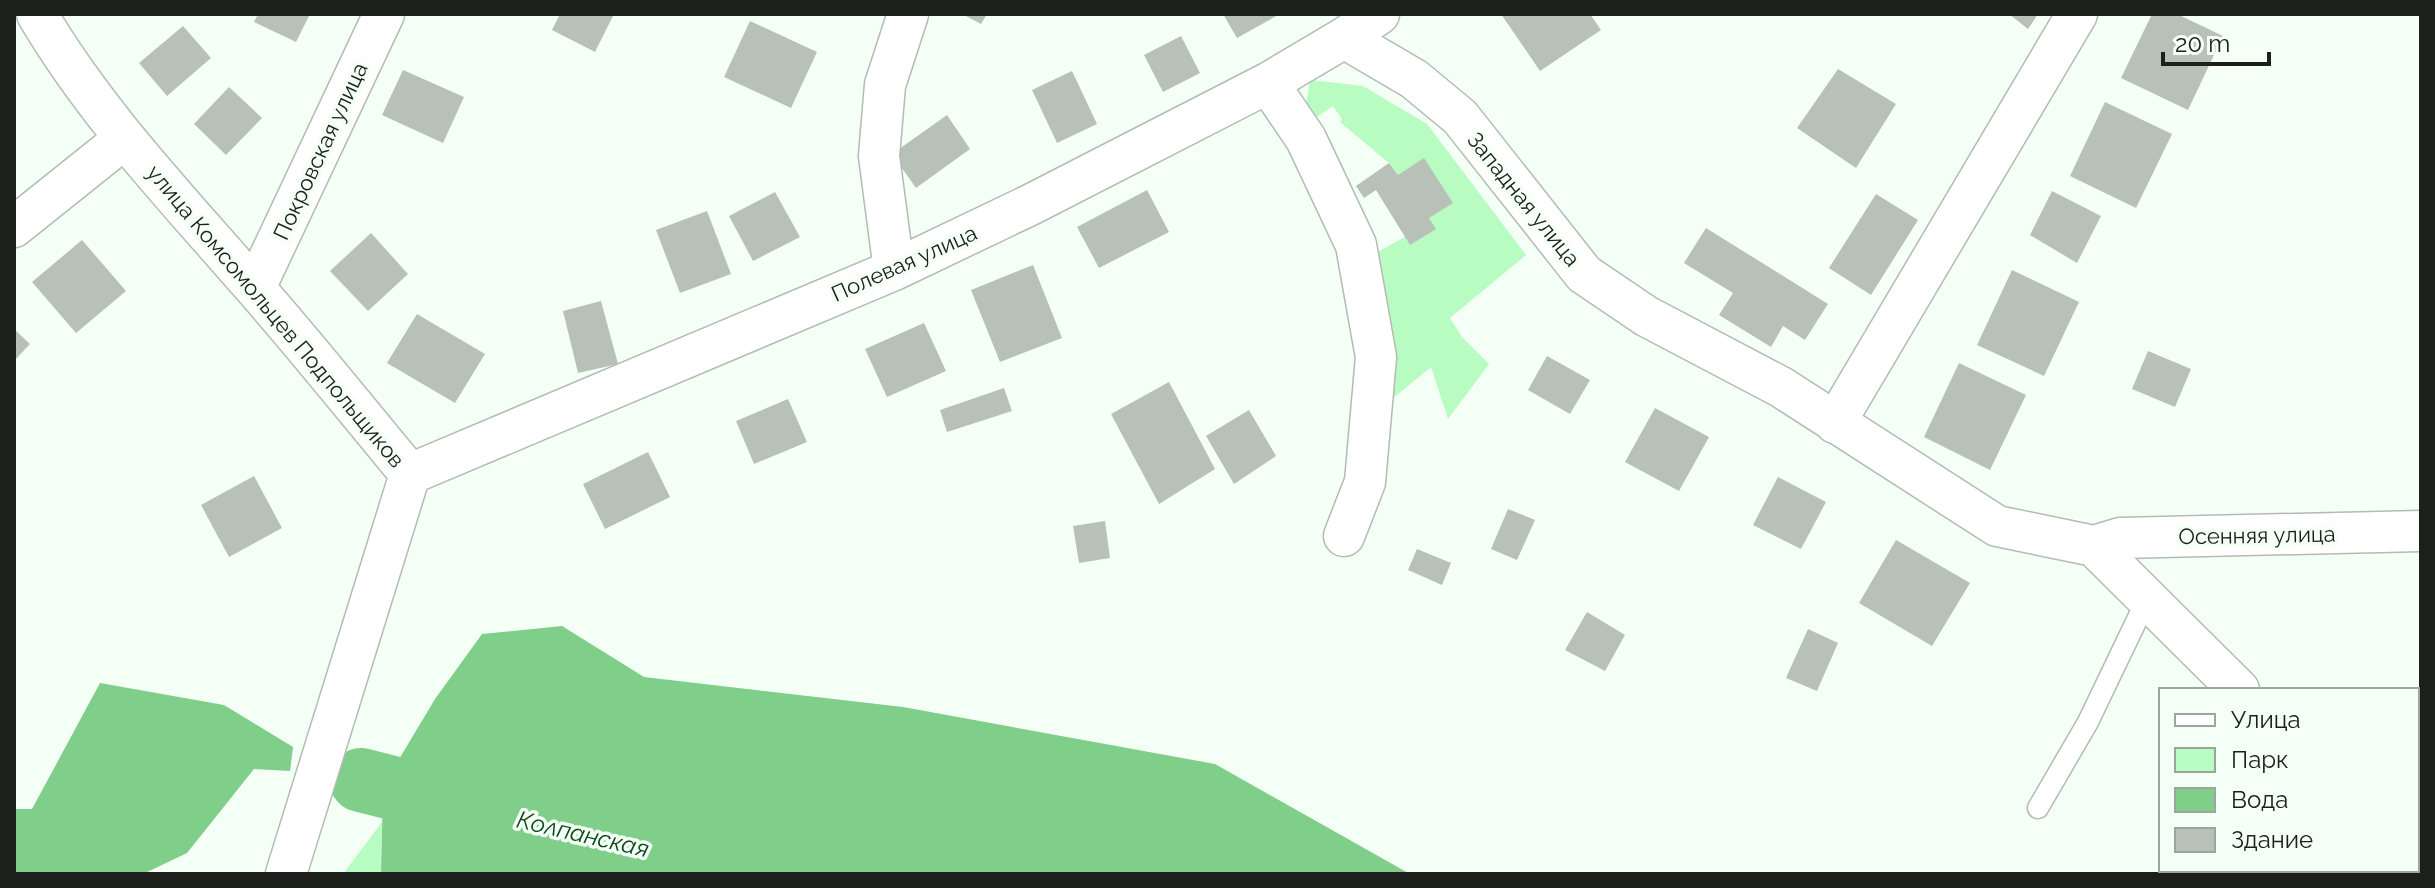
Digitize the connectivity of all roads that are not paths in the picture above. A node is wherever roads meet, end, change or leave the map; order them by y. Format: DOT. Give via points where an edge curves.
graph roads {
  1 [pos="37,14"];
  2 [pos="384,14"];
  3 [pos="908,14"];
  4 [pos="1379,14"];
  5 [pos="2077,14"];
  6 [pos="1344,38"];
  7 [pos="1268,83"];
  8 [pos="124,139"];
  9 [pos="14,227"];
  10 [pos="894,270"];
  11 [pos="255,288"];
  12 [pos="1835,423"];
  13 [pos="410,474"];
  14 [pos="2421,531"];
  15 [pos="1344,536"];
  16 [pos="2094,546"];
  17 [pos="2147,599"];
  18 [pos="2237,688"];
  19 [pos="2038,808"];
  20 [pos="286,874"];
  1 -- 8 [label="street, улица Комсомольцев Подпольщиков"];
  2 -- 11 [label="street, Покровская улица"];
  3 -- 10 [label="street" via="885,85 879,156"];
  4 -- 6 [label="street, Полевая улица"];
  5 -- 12 [label="street"];
  6 -- 7 [label="street, Полевая улица"];
  6 -- 12 [label="street, Западная улица" via="1414,79 1460,117 1584,274 1646,316 1781,387"];
  7 -- 10 [label="street, Полевая улица"];
  7 -- 15 [label="street" via="1305,128 1356,245 1376,357 1365,482"];
  8 -- 9 [label="street"];
  8 -- 11 [label="street, улица Комсомольцев Подпольщиков"];
  10 -- 13 [label="street, Полевая улица"];
  11 -- 13 [label="street, улица Комсомольцев Подпольщиков"];
  12 -- 16 [label="street, Западная улица" via="1997,526"];
  13 -- 20 [label="street, улица Комсомольцев Подпольщиков"];
  14 -- 16 [label="street, Осенняя улица" via="2120,538"];
  16 -- 17 [label="street"];
  17 -- 18 [label="street"];
  17 -- 19 [label="lane" via="2088,722"];
}
